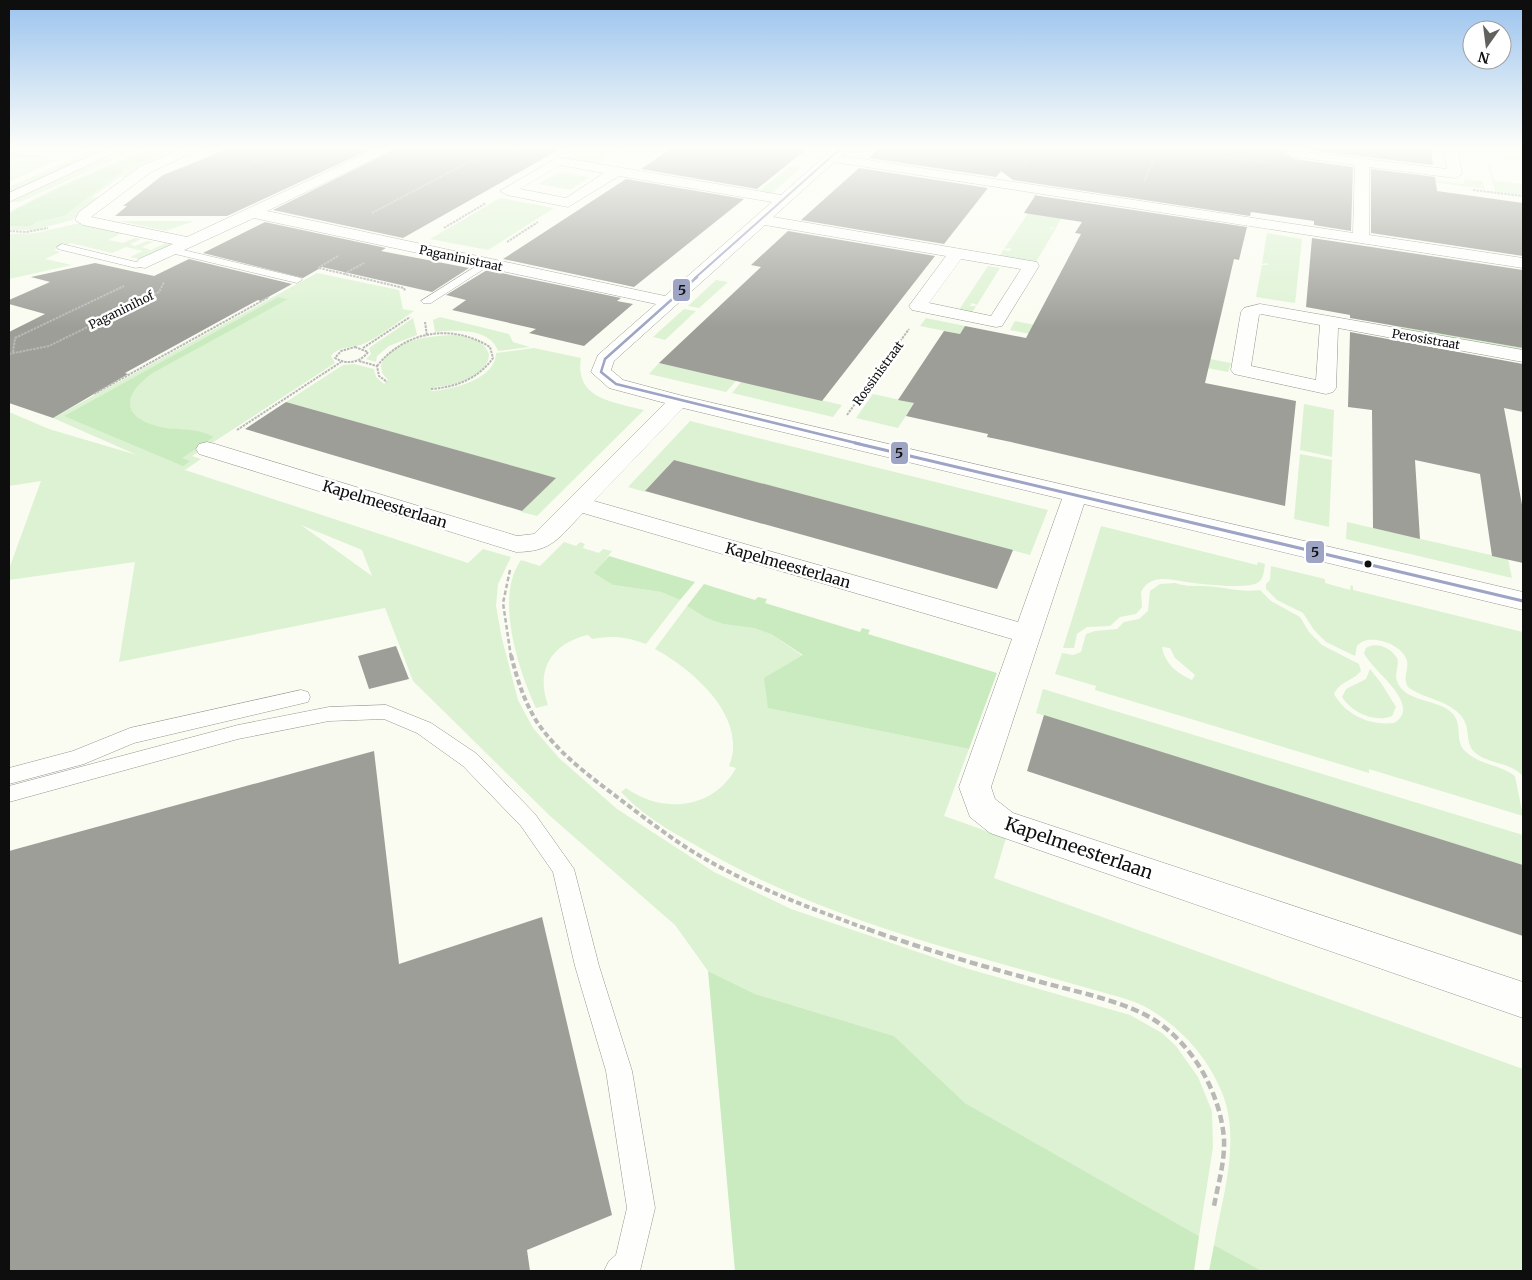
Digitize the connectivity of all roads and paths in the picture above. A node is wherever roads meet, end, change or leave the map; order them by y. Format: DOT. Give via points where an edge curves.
graph roads {
  1 [pos="94,208"];
  2 [pos="264,208"];
  3 [pos="381,208"];
  4 [pos="478,208"];
  5 [pos="560,208"];
  6 [pos="775,208"];
  7 [pos="1164,208"];
  8 [pos="1361,208"];
  9 [pos="253,213"];
  10 [pos="762,220"];
  11 [pos="337,231"];
  12 [pos="371,238"];
  13 [pos="1361,238"];
  14 [pos="186,242"];
  15 [pos="62,247"];
  16 [pos="411,247"];
  17 [pos="171,250"];
  18 [pos="958,253"];
  19 [pos="482,262"];
  20 [pos="1523,263"];
  21 [pos="150,264"];
  22 [pos="296,280"];
  23 [pos="427,301"];
  24 [pos="669,302"];
  25 [pos="924,308"];
  26 [pos="1329,321"];
  27 [pos="362,348"];
  28 [pos="13,352"];
  29 [pos="9,354"];
  30 [pos="1523,356"];
  31 [pos="359,360"];
  32 [pos="341,362"];
  33 [pos="377,366"];
  34 [pos="387,382"];
  35 [pos="431,389"];
  36 [pos="94,394"];
  37 [pos="679,401"];
  38 [pos="830,437"];
  39 [pos="207,449"];
  40 [pos="1075,495"];
  41 [pos="578,504"];
  42 [pos="525,544"];
  43 [pos="1523,601"];
  44 [pos="1026,634"];
  45 [pos="301,697"];
  46 [pos="9,776"];
  47 [pos="9,794"];
  48 [pos="1523,1000"];
  49 [pos="1214,1206"];
  50 [pos="619,1271"];
  1 -- 14 [label="street" via="84,215 83,220"];
  2 -- 9 [label="street"];
  3 -- 11 [label="path"];
  4 -- 16 [label="path"];
  5 -- 19 [label="path"];
  6 -- 10 [label="street"];
  7 -- 13 [label="street"];
  8 -- 13 [label="street"];
  9 -- 11 [label="street, Paganinistraat"];
  9 -- 14 [label="street"];
  10 -- 18 [label="street"];
  10 -- 24 [label="street"];
  11 -- 12 [label="street, Paganinistraat"];
  12 -- 16 [label="street, Paganinistraat"];
  12 -- 22 [label="path"];
  13 -- 20 [label="street"];
  14 -- 17 [label="street"];
  15 -- 21 [label="lane" via="136,265"];
  16 -- 19 [label="street, Paganinistraat"];
  17 -- 21 [label="street"];
  17 -- 22 [label="lane"];
  18 -- 25 [label="street" via="918,306"];
  18 -- 25 [label="street" via="1031,266 996,322"];
  19 -- 23 [label="lane"];
  19 -- 24 [label="street, Paganinistraat"];
  21 -- 28 [label="path" via="128,278 130,283 15,338"];
  21 -- 28 [label="path, Paganinihof" via="170,268 159,292 49,346"];
  22 -- 36 [label="path"];
  23 -- 27 [label="path" via="416,308 422,310"];
  24 -- 37 [label="street" via="605,359 600,372 616,384"];
  25 -- 38 [label="path, Rossinistraat"];
  26 -- 26 [label="street, Perosistraat" via="1260,309 1250,312 1241,370 1326,388"];
  26 -- 30 [label="street, Perosistraat"];
  27 -- 31 [label="path" via="368,352"];
  27 -- 32 [label="path" via="353,347 339,352 335,358"];
  28 -- 29 [label="path, Paganinihof"];
  31 -- 32 [label="path"];
  31 -- 33 [label="path"];
  32 -- 39 [label="path"];
  33 -- 34 [label="path" via="380,376"];
  33 -- 35 [label="path" via="395,346 425,336 466,335 490,347 493,358 484,370 466,381"];
  37 -- 38 [label="street"];
  37 -- 41 [label="street"];
  38 -- 40 [label="street"];
  39 -- 42 [label="street, Kapelmeesterlaan" via="516,544"];
  40 -- 43 [label="street"];
  40 -- 44 [label="street, Kapelmeesterlaan"];
  41 -- 42 [label="street" via="543,540"];
  41 -- 44 [label="street, Kapelmeesterlaan"];
  42 -- 49 [label="path" via="512,564 501,596 516,678 523,700 538,724 584,774 658,830 749,882 835,919 968,962 1136,1010 1159,1023 1182,1043 1196,1063 1217,1108 1224,1153"];
  44 -- 48 [label="street, Kapelmeesterlaan" via="975,787 981,807 1002,823"];
  45 -- 46 [label="lane" via="130,736 77,758"];
  47 -- 50 [label="lane" via="238,732 329,714 386,712 424,728 470,760 528,820 563,869 587,966 619,1071 641,1208 629,1263"];
}
